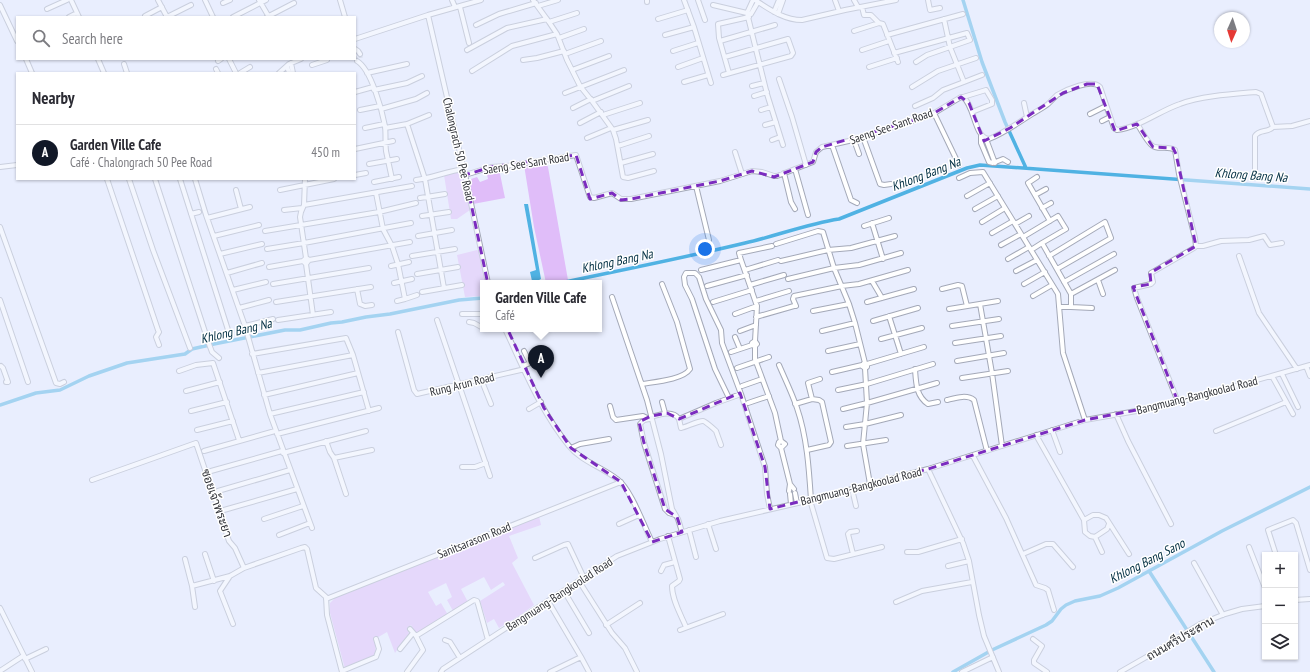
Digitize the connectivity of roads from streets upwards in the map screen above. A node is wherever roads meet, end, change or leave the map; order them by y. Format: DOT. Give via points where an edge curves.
graph roads {
  1 [pos="67,0"];
  2 [pos="71,0"];
  3 [pos="159,0"];
  4 [pos="205,0"];
  5 [pos="230,0"];
  6 [pos="266,0"];
  7 [pos="340,0"];
  8 [pos="452,0"];
  9 [pos="482,0"];
  10 [pos="558,0"];
  11 [pos="684,0"];
  12 [pos="698,0"];
  13 [pos="778,0"];
  14 [pos="783,0"];
  15 [pos="835,0"];
  16 [pos="854,0"];
  17 [pos="896,0"];
  18 [pos="928,0"];
  19 [pos="260,1"];
  20 [pos="755,1"];
  21 [pos="535,2"];
  22 [pos="223,3"];
  23 [pos="294,3"];
  24 [pos="0,5"];
  25 [pos="191,5"];
  26 [pos="713,5"];
  27 [pos="460,6"];
  28 [pos="162,7"];
  29 [pos="860,7"];
  30 [pos="455,8"];
  31 [pos="940,8"];
  32 [pos="47,9"];
  33 [pos="688,10"];
  34 [pos="839,12"];
  35 [pos="577,13"];
  36 [pos="776,13"];
  37 [pos="963,14"];
  38 [pos="78,15"];
  39 [pos="428,15"];
  40 [pos="749,15"];
  41 [pos="145,16"];
  42 [pos="166,16"];
  43 [pos="169,16"];
  44 [pos="213,16"];
  45 [pos="235,16"];
  46 [pos="268,16"];
  47 [pos="270,16"];
  48 [pos="345,16"];
  49 [pos="658,19"];
  50 [pos="944,19"];
  51 [pos="548,20"];
  52 [pos="705,20"];
  53 [pos="879,23"];
  54 [pos="476,24"];
  55 [pos="775,25"];
  56 [pos="694,27"];
  57 [pos="584,29"];
  58 [pos="854,31"];
  59 [pos="752,32"];
  60 [pos="666,35"];
  61 [pos="887,35"];
  62 [pos="558,36"];
  63 [pos="948,38"];
  64 [pos="16,39"];
  65 [pos="356,39"];
  66 [pos="601,41"];
  67 [pos="720,41"];
  68 [pos="889,41"];
  69 [pos="469,43"];
  70 [pos="698,43"];
  71 [pos="950,47"];
  72 [pos="756,48"];
  73 [pos="356,50"];
  74 [pos="466,50"];
  75 [pos="862,50"];
  76 [pos="673,51"];
  77 [pos="565,52"];
  78 [pos="894,53"];
  79 [pos="609,56"];
  80 [pos="725,57"];
  81 [pos="703,58"];
  82 [pos="976,58"];
  83 [pos="26,60"];
  84 [pos="98,60"];
  85 [pos="229,60"];
  86 [pos="323,60"];
  87 [pos="523,60"];
  88 [pos="916,62"];
  89 [pos="291,63"];
  90 [pos="124,64"];
  91 [pos="407,64"];
  92 [pos="958,64"];
  93 [pos="312,65"];
  94 [pos="761,65"];
  95 [pos="678,67"];
  96 [pos="869,67"];
  97 [pos="250,68"];
  98 [pos="572,70"];
  99 [pos="624,70"];
  100 [pos="472,71"];
  101 [pos="32,72"];
  102 [pos="104,72"];
  103 [pos="127,72"];
  104 [pos="235,72"];
  105 [pos="242,72"];
  106 [pos="280,72"];
  107 [pos="368,73"];
  108 [pos="729,73"];
  109 [pos="708,75"];
  110 [pos="723,75"];
  111 [pos="982,75"];
  112 [pos="422,76"];
  113 [pos="779,79"];
  114 [pos="684,82"];
  115 [pos="964,82"];
  116 [pos="711,83"];
  117 [pos="764,83"];
  118 [pos="580,86"];
  119 [pos="629,86"];
  120 [pos="752,86"];
  121 [pos="912,87"];
  122 [pos="374,89"];
  123 [pos="356,92"];
  124 [pos="767,92"];
  125 [pos="427,93"];
  126 [pos="565,93"];
  127 [pos="754,96"];
  128 [pos="963,97"];
  129 [pos="592,100"];
  130 [pos="640,103"];
  131 [pos="1024,103"];
  132 [pos="915,106"];
  133 [pos="1106,106"];
  134 [pos="380,107"];
  135 [pos="771,107"];
  136 [pos="573,108"];
  137 [pos="360,110"];
  138 [pos="761,110"];
  139 [pos="972,112"];
  140 [pos="934,113"];
  141 [pos="602,114"];
  142 [pos="1090,114"];
  143 [pos="429,115"];
  144 [pos="1027,117"];
  145 [pos="1110,117"];
  146 [pos="648,120"];
  147 [pos="776,122"];
  148 [pos="1102,122"];
  149 [pos="1310,122"];
  150 [pos="580,123"];
  151 [pos="407,124"];
  152 [pos="1137,124"];
  153 [pos="765,125"];
  154 [pos="385,126"];
  155 [pos="1273,127"];
  156 [pos="365,128"];
  157 [pos="612,129"];
  158 [pos="649,136"];
  159 [pos="981,136"];
  160 [pos="780,137"];
  161 [pos="863,137"];
  162 [pos="586,138"];
  163 [pos="986,139"];
  164 [pos="772,140"];
  165 [pos="854,140"];
  166 [pos="393,141"];
  167 [pos="385,142"];
  168 [pos="783,145"];
  169 [pos="832,145"];
  170 [pos="618,146"];
  171 [pos="356,149"];
  172 [pos="735,152"];
  173 [pos="653,154"];
  174 [pos="859,154"];
  175 [pos="397,159"];
  176 [pos="388,160"];
  177 [pos="1008,162"];
  178 [pos="620,163"];
  179 [pos="995,163"];
  180 [pos="369,164"];
  181 [pos="16,165"];
  182 [pos="959,165"];
  183 [pos="1,166"];
  184 [pos="806,166"];
  185 [pos="464,169"];
  186 [pos="795,169"];
  187 [pos="654,171"];
  188 [pos="366,173"];
  189 [pos="742,174"];
  190 [pos="784,174"];
  191 [pos="356,175"];
  192 [pos="465,175"];
  193 [pos="399,177"];
  194 [pos="1037,177"];
  195 [pos="959,178"];
  196 [pos="1255,178"];
  197 [pos="392,179"];
  198 [pos="425,179"];
  199 [pos="108,180"];
  200 [pos="129,180"];
  201 [pos="154,180"];
  202 [pos="180,180"];
  203 [pos="195,180"];
  204 [pos="305,180"];
  205 [pos="329,180"];
  206 [pos="416,180"];
  207 [pos="374,182"];
  208 [pos="990,183"];
  209 [pos="891,184"];
  210 [pos="304,186"];
  211 [pos="412,186"];
  212 [pos="696,186"];
  213 [pos="1046,189"];
  214 [pos="236,190"];
  215 [pos="280,190"];
  216 [pos="376,193"];
  217 [pos="445,194"];
  218 [pos="1035,195"];
  219 [pos="967,196"];
  220 [pos="998,196"];
  221 [pos="428,197"];
  222 [pos="420,198"];
  223 [pos="416,203"];
  224 [pos="856,203"];
  225 [pos="1051,203"];
  226 [pos="250,207"];
  227 [pos="303,207"];
  228 [pos="975,208"];
  229 [pos="1005,208"];
  230 [pos="1042,208"];
  231 [pos="241,209"];
  232 [pos="796,209"];
  233 [pos="284,210"];
  234 [pos="199,212"];
  235 [pos="379,212"];
  236 [pos="449,212"];
  237 [pos="191,214"];
  238 [pos="431,215"];
  239 [pos="422,216"];
  240 [pos="808,216"];
  241 [pos="1029,216"];
  242 [pos="207,218"];
  243 [pos="889,218"];
  244 [pos="1050,221"];
  245 [pos="982,222"];
  246 [pos="1014,222"];
  247 [pos="411,223"];
  248 [pos="872,223"];
  249 [pos="259,225"];
  250 [pos="301,225"];
  251 [pos="864,226"];
  252 [pos="0,227"];
  253 [pos="383,229"];
  254 [pos="452,230"];
  255 [pos="265,231"];
  256 [pos="435,233"];
  257 [pos="992,233"];
  258 [pos="214,236"];
  259 [pos="418,236"];
  260 [pos="895,236"];
  261 [pos="1022,236"];
  262 [pos="709,240"];
  263 [pos="877,241"];
  264 [pos="410,242"];
  265 [pos="304,243"];
  266 [pos="1042,243"];
  267 [pos="1282,243"];
  268 [pos="262,244"];
  269 [pos="1001,245"];
  270 [pos="392,246"];
  271 [pos="1196,246"];
  272 [pos="1030,248"];
  273 [pos="267,249"];
  274 [pos="455,249"];
  275 [pos="828,250"];
  276 [pos="438,252"];
  277 [pos="902,253"];
  278 [pos="220,254"];
  279 [pos="1114,254"];
  280 [pos="412,256"];
  281 [pos="1049,256"];
  282 [pos="1239,256"];
  283 [pos="883,259"];
  284 [pos="1008,259"];
  285 [pos="741,260"];
  286 [pos="1037,260"];
  287 [pos="306,261"];
  288 [pos="409,262"];
  289 [pos="262,263"];
  290 [pos="398,264"];
  291 [pos="391,266"];
  292 [pos="269,267"];
  293 [pos="458,267"];
  294 [pos="369,268"];
  295 [pos="834,268"];
  296 [pos="1057,269"];
  297 [pos="441,270"];
  298 [pos="701,270"];
  299 [pos="745,270"];
  300 [pos="908,270"];
  301 [pos="1115,270"];
  302 [pos="1016,271"];
  303 [pos="1045,272"];
  304 [pos="227,273"];
  305 [pos="417,274"];
  306 [pos="747,275"];
  307 [pos="784,275"];
  308 [pos="309,279"];
  309 [pos="412,279"];
  310 [pos="788,279"];
  311 [pos="487,280"];
  312 [pos="1098,280"];
  313 [pos="872,281"];
  314 [pos="266,282"];
  315 [pos="402,282"];
  316 [pos="1064,282"];
  317 [pos="394,283"];
  318 [pos="272,284"];
  319 [pos="662,284"];
  320 [pos="1024,284"];
  321 [pos="462,285"];
  322 [pos="750,285"];
  323 [pos="1052,285"];
  324 [pos="707,286"];
  325 [pos="842,286"];
  326 [pos="371,287"];
  327 [pos="444,288"];
  328 [pos="358,289"];
  329 [pos="914,289"];
  330 [pos="942,289"];
  331 [pos="233,290"];
  332 [pos="752,290"];
  333 [pos="789,291"];
  334 [pos="422,292"];
  335 [pos="1071,294"];
  336 [pos="1103,294"];
  337 [pos="311,296"];
  338 [pos="417,296"];
  339 [pos="1033,296"];
  340 [pos="612,297"];
  341 [pos="882,298"];
  342 [pos="405,299"];
  343 [pos="0,300"];
  344 [pos="269,300"];
  345 [pos="998,300"];
  346 [pos="397,301"];
  347 [pos="276,302"];
  348 [pos="713,302"];
  349 [pos="867,302"];
  350 [pos="756,303"];
  351 [pos="849,304"];
  352 [pos="980,304"];
  353 [pos="372,305"];
  354 [pos="967,306"];
  355 [pos="1059,307"];
  356 [pos="1071,307"];
  357 [pos="239,308"];
  358 [pos="918,308"];
  359 [pos="1092,308"];
  360 [pos="949,309"];
  361 [pos="813,311"];
  362 [pos="331,312"];
  363 [pos="462,314"];
  364 [pos="480,314"];
  365 [pos="735,314"];
  366 [pos="313,315"];
  367 [pos="889,316"];
  368 [pos="756,317"];
  369 [pos="999,318"];
  370 [pos="273,319"];
  371 [pos="278,320"];
  372 [pos="437,320"];
  373 [pos="873,321"];
  374 [pos="983,321"];
  375 [pos="469,322"];
  376 [pos="855,323"];
  377 [pos="756,325"];
  378 [pos="245,326"];
  379 [pos="480,326"];
  380 [pos="952,326"];
  381 [pos="922,328"];
  382 [pos="740,331"];
  383 [pos="822,331"];
  384 [pos="229,332"];
  385 [pos="398,332"];
  386 [pos="507,332"];
  387 [pos="895,335"];
  388 [pos="1001,336"];
  389 [pos="736,337"];
  390 [pos="986,338"];
  391 [pos="881,339"];
  392 [pos="955,343"];
  393 [pos="754,344"];
  394 [pos="860,344"];
  395 [pos="159,345"];
  396 [pos="190,348"];
  397 [pos="924,348"];
  398 [pos="740,349"];
  399 [pos="524,351"];
  400 [pos="828,351"];
  401 [pos="731,352"];
  402 [pos="1004,353"];
  403 [pos="252,354"];
  404 [pos="901,354"];
  405 [pos="353,355"];
  406 [pos="544,356"];
  407 [pos="989,356"];
  408 [pos="769,357"];
  409 [pos="219,358"];
  410 [pos="958,361"];
  411 [pos="756,362"];
  412 [pos="530,363"];
  413 [pos="933,364"];
  414 [pos="779,365"];
  415 [pos="865,365"];
  416 [pos="1308,366"];
  417 [pos="524,368"];
  418 [pos="737,368"];
  419 [pos="1297,369"];
  420 [pos="915,370"];
  421 [pos="179,371"];
  422 [pos="1008,371"];
  423 [pos="832,372"];
  424 [pos="258,373"];
  425 [pos="992,373"];
  426 [pos="358,374"];
  427 [pos="1282,374"];
  428 [pos="1272,376"];
  429 [pos="1310,376"];
  430 [pos="962,378"];
  431 [pos="481,379"];
  432 [pos="762,379"];
  433 [pos="820,379"];
  434 [pos="28,382"];
  435 [pos="64,382"];
  436 [pos="220,382"];
  437 [pos="937,383"];
  438 [pos="642,384"];
  439 [pos="867,384"];
  440 [pos="459,385"];
  441 [pos="742,386"];
  442 [pos="917,389"];
  443 [pos="838,390"];
  444 [pos="186,391"];
  445 [pos="364,392"];
  446 [pos="741,394"];
  447 [pos="264,395"];
  448 [pos="769,396"];
  449 [pos="729,398"];
  450 [pos="812,399"];
  451 [pos="947,400"];
  452 [pos="227,402"];
  453 [pos="541,402"];
  454 [pos="662,402"];
  455 [pos="938,402"];
  456 [pos="1178,402"];
  457 [pos="1286,402"];
  458 [pos="748,403"];
  459 [pos="867,403"];
  460 [pos="491,404"];
  461 [pos="795,404"];
  462 [pos="610,406"];
  463 [pos="1298,407"];
  464 [pos="379,408"];
  465 [pos="843,408"];
  466 [pos="529,409"];
  467 [pos="191,411"];
  468 [pos="369,411"];
  469 [pos="699,411"];
  470 [pos="665,413"];
  471 [pos="270,414"];
  472 [pos="1116,414"];
  473 [pos="1293,414"];
  474 [pos="902,415"];
  475 [pos="651,418"];
  476 [pos="679,419"];
  477 [pos="1085,420"];
  478 [pos="233,421"];
  479 [pos="702,421"];
  480 [pos="865,424"];
  481 [pos="846,427"];
  482 [pos="197,430"];
  483 [pos="1052,430"];
  484 [pos="366,431"];
  485 [pos="1216,431"];
  486 [pos="276,433"];
  487 [pos="1036,435"];
  488 [pos="609,439"];
  489 [pos="239,440"];
  490 [pos="886,440"];
  491 [pos="326,441"];
  492 [pos="863,444"];
  493 [pos="721,445"];
  494 [pos="847,446"];
  495 [pos="1002,446"];
  496 [pos="570,448"];
  497 [pos="372,450"];
  498 [pos="807,450"];
  499 [pos="204,451"];
  500 [pos="987,451"];
  501 [pos="283,452"];
  502 [pos="1060,452"];
  503 [pos="973,456"];
  504 [pos="334,458"];
  505 [pos="486,463"];
  506 [pos="462,467"];
  507 [pos="290,470"];
  508 [pos="928,470"];
  509 [pos="211,471"];
  510 [pos="490,476"];
  511 [pos="92,480"];
  512 [pos="621,482"];
  513 [pos="790,484"];
  514 [pos="870,484"];
  515 [pos="297,489"];
  516 [pos="852,489"];
  517 [pos="218,491"];
  518 [pos="346,494"];
  519 [pos="811,500"];
  520 [pos="798,503"];
  521 [pos="791,504"];
  522 [pos="303,506"];
  523 [pos="856,506"];
  524 [pos="770,509"];
  525 [pos="224,510"];
  526 [pos="639,515"];
  527 [pos="675,515"];
  528 [pos="264,519"];
  529 [pos="1084,520"];
  530 [pos="310,523"];
  531 [pos="619,524"];
  532 [pos="708,524"];
  533 [pos="1109,524"];
  534 [pos="1171,524"];
  535 [pos="312,528"];
  536 [pos="688,530"];
  537 [pos="858,531"];
  538 [pos="682,532"];
  539 [pos="279,534"];
  540 [pos="668,536"];
  541 [pos="1095,537"];
  542 [pos="962,539"];
  543 [pos="652,542"];
  544 [pos="882,547"];
  545 [pos="1249,547"];
  546 [pos="716,549"];
  547 [pos="907,552"];
  548 [pos="1102,552"];
  549 [pos="1275,552"];
  550 [pos="205,554"];
  551 [pos="853,554"];
  552 [pos="1023,554"];
  553 [pos="1129,554"];
  554 [pos="696,557"];
  555 [pos="535,558"];
  556 [pos="185,559"];
  557 [pos="969,561"];
  558 [pos="675,562"];
  559 [pos="1194,563"];
  560 [pos="948,566"];
  561 [pos="1073,567"];
  562 [pos="244,568"];
  563 [pos="1310,570"];
  564 [pos="661,572"];
  565 [pos="230,576"];
  566 [pos="584,578"];
  567 [pos="1262,580"];
  568 [pos="214,581"];
  569 [pos="579,581"];
  570 [pos="972,582"];
  571 [pos="192,586"];
  572 [pos="564,591"];
  573 [pos="326,599"];
  574 [pos="1310,599"];
  575 [pos="1298,600"];
  576 [pos="548,601"];
  577 [pos="896,602"];
  578 [pos="640,603"];
  579 [pos="1262,606"];
  580 [pos="195,607"];
  581 [pos="0,608"];
  582 [pos="1054,610"];
  583 [pos="723,614"];
  584 [pos="1223,614"];
  585 [pos="233,624"];
  586 [pos="606,625"];
  587 [pos="686,627"];
  588 [pos="410,628"];
  589 [pos="680,630"];
  590 [pos="589,633"];
  591 [pos="414,635"];
  592 [pos="376,639"];
  593 [pos="1034,639"];
  594 [pos="445,640"];
  595 [pos="488,640"];
  596 [pos="46,649"];
  597 [pos="400,649"];
  598 [pos="992,656"];
  599 [pos="581,657"];
  600 [pos="24,658"];
  601 [pos="460,658"];
  602 [pos="447,666"];
  603 [pos="0,671"];
  604 [pos="32,672"];
  605 [pos="342,672"];
  606 [pos="407,672"];
  607 [pos="441,672"];
  608 [pos="450,672"];
  609 [pos="550,672"];
  610 [pos="589,672"];
  611 [pos="637,672"];
  612 [pos="962,672"];
  613 [pos="999,672"];
  614 [pos="1047,672"];
  615 [pos="1120,672"];
  1 -- 32 [label="street"];
  2 -- 38 [label="street"];
  3 -- 28 [label="street"];
  4 -- 44 [label="street"];
  5 -- 22 [label="street"];
  6 -- 19 [label="street"];
  7 -- 48 [label="street"];
  8 -- 30 [label="street"];
  9 -- 27 [label="street"];
  10 -- 21 [label="street"];
  11 -- 33 [label="street"];
  12 -- 52 [label="street"];
  13 -- 36 [label="street"];
  14 -- 36 [label="street"];
  15 -- 34 [label="street"];
  16 -- 29 [label="street"];
  17 -- 29 [label="street"];
  18 -- 31 [label="street" via="930,10"];
  19 -- 45 [label="street"];
  19 -- 46 [label="street"];
  20 -- 36 [label="street"];
  20 -- 40 [label="street"];
  21 -- 51 [label="street"];
  21 -- 54 [label="street"];
  23 -- 47 [label="street"];
  24 -- 64 [label="street"];
  25 -- 43 [label="street"];
  26 -- 40 [label="street"];
  27 -- 30 [label="street"];
  27 -- 69 [label="street"];
  28 -- 41 [label="street"];
  28 -- 42 [label="street"];
  29 -- 34 [label="street"];
  29 -- 53 [label="street" via="864,15 872,15"];
  30 -- 39 [label="street"];
  33 -- 49 [label="street"];
  33 -- 56 [label="street"];
  34 -- 36 [label="street" via="802,20 786,18"];
  35 -- 51 [label="street"];
  37 -- 50 [label="street"];
  39 -- 65 [label="street"];
  39 -- 185 [label="street, Chalongrach 50 Pee Road"];
  40 -- 59 [label="street"];
  40 -- 67 [label="street" via="718,24"];
  50 -- 61 [label="street"];
  50 -- 63 [label="street"];
  51 -- 62 [label="street"];
  51 -- 74 [label="street" via="507,28"];
  53 -- 58 [label="street"];
  53 -- 61 [label="street" via="883,24"];
  55 -- 59 [label="street"];
  56 -- 60 [label="street"];
  56 -- 70 [label="street"];
  57 -- 62 [label="street"];
  59 -- 67 [label="street"];
  59 -- 72 [label="street"];
  61 -- 68 [label="street"];
  62 -- 77 [label="street"];
  62 -- 100 [label="street" via="512,46"];
  63 -- 71 [label="street"];
  63 -- 71 [label="street" via="968,33 970,40"];
  63 -- 78 [label="street"];
  66 -- 77 [label="street"];
  67 -- 80 [label="street"];
  68 -- 75 [label="street"];
  68 -- 78 [label="street"];
  70 -- 76 [label="street"];
  70 -- 81 [label="street"];
  71 -- 88 [label="street"];
  71 -- 92 [label="street"];
  72 -- 80 [label="street"];
  72 -- 94 [label="street"];
  72 -- 94 [label="street" via="788,39 793,52 790,56"];
  73 -- 107 [label="street"];
  77 -- 87 [label="street"];
  77 -- 98 [label="street"];
  78 -- 96 [label="street" via="897,60"];
  79 -- 98 [label="street"];
  80 -- 108 [label="street"];
  81 -- 95 [label="street"];
  81 -- 109 [label="street"];
  82 -- 92 [label="street"];
  83 -- 101 [label="street"];
  84 -- 102 [label="street"];
  85 -- 104 [label="street"];
  86 -- 93 [label="street"];
  89 -- 106 [label="street"];
  90 -- 103 [label="street"];
  91 -- 107 [label="street"];
  92 -- 115 [label="street"];
  92 -- 121 [label="street" via="938,71"];
  94 -- 108 [label="street"];
  94 -- 117 [label="street"];
  97 -- 105 [label="street"];
  98 -- 118 [label="street"];
  99 -- 118 [label="street"];
  107 -- 122 [label="street"];
  108 -- 110 [label="street"];
  109 -- 114 [label="street"];
  109 -- 116 [label="street"];
  111 -- 115 [label="street"];
  112 -- 122 [label="street" via="407,84"];
  113 -- 184 [label="street"];
  115 -- 132 [label="street"];
  117 -- 120 [label="street"];
  117 -- 124 [label="street"];
  118 -- 126 [label="street"];
  118 -- 129 [label="street"];
  119 -- 129 [label="street"];
  122 -- 123 [label="street"];
  122 -- 134 [label="street"];
  124 -- 127 [label="street"];
  124 -- 135 [label="street"];
  125 -- 134 [label="street" via="408,102"];
  128 -- 139 [label="street" via="969,103"];
  128 -- 139 [label="street, Saeng See Sant Road" via="986,90 992,100 992,104"];
  128 -- 140 [label="street, Saeng See Sant Road" via="957,98"];
  129 -- 136 [label="street"];
  129 -- 141 [label="street"];
  130 -- 141 [label="street"];
  131 -- 144 [label="street"];
  133 -- 142 [label="street"];
  133 -- 144 [label="street" via="1100,87 1097,84 1087,84 1056,96"];
  133 -- 145 [label="street"];
  134 -- 137 [label="street"];
  134 -- 154 [label="street"];
  135 -- 138 [label="street"];
  135 -- 147 [label="street"];
  139 -- 159 [label="street"];
  140 -- 161 [label="street, Saeng See Sant Road"];
  140 -- 182 [label="street"];
  141 -- 150 [label="street"];
  141 -- 157 [label="street"];
  143 -- 151 [label="street"];
  144 -- 163 [label="street" via="994,137"];
  145 -- 148 [label="street"];
  145 -- 152 [label="street" via="1117,130"];
  146 -- 157 [label="street"];
  147 -- 153 [label="street"];
  147 -- 160 [label="street"];
  149 -- 155 [label="street"];
  151 -- 154 [label="street"];
  151 -- 198 [label="street"];
  152 -- 155 [label="street" via="1182,103 1258,92"];
  152 -- 271 [label="street" via="1151,146 1170,147 1175,150"];
  154 -- 156 [label="street"];
  154 -- 167 [label="street"];
  155 -- 196 [label="street" via="1268,131 1258,132 1255,136"];
  157 -- 162 [label="street"];
  157 -- 170 [label="street"];
  158 -- 170 [label="street"];
  159 -- 163 [label="street"];
  159 -- 179 [label="street" via="981,143 989,162"];
  160 -- 164 [label="street"];
  160 -- 168 [label="street"];
  161 -- 165 [label="street, Saeng See Sant Road"];
  161 -- 209 [label="street" via="880,184"];
  163 -- 179 [label="street"];
  165 -- 169 [label="street, Saeng See Sant Road"];
  165 -- 174 [label="street"];
  166 -- 167 [label="street"];
  167 -- 171 [label="street"];
  167 -- 176 [label="street"];
  169 -- 184 [label="street, Saeng See Sant Road" via="817,150 813,162"];
  169 -- 224 [label="street" via="851,200"];
  170 -- 178 [label="street"];
  172 -- 189 [label="street"];
  173 -- 178 [label="street"];
  175 -- 176 [label="street"];
  176 -- 180 [label="street"];
  176 -- 197 [label="street"];
  177 -- 179 [label="street" via="1001,160"];
  178 -- 187 [label="street" via="625,179"];
  181 -- 183 [label="street"];
  184 -- 186 [label="street, Saeng See Sant Road"];
  185 -- 192 [label="street, Chalongrach 50 Pee Road"];
  185 -- 198 [label="street"];
  186 -- 190 [label="street, Saeng See Sant Road"];
  186 -- 240 [label="street"];
  188 -- 191 [label="street"];
  189 -- 190 [label="street, Saeng See Sant Road" via="757,171 774,176"];
  189 -- 212 [label="street, Saeng See Sant Road"];
  190 -- 232 [label="street" via="791,202"];
  192 -- 212 [label="street, Saeng See Sant Road" via="491,167 574,155 577,156 589,196 592,198 612,193 626,200"];
  192 -- 311 [label="street, Chalongrach 50 Pee Road"];
  193 -- 197 [label="street"];
  194 -- 218 [label="street" via="1028,183"];
  195 -- 208 [label="street" via="970,173 983,172"];
  197 -- 207 [label="street"];
  198 -- 206 [label="street"];
  198 -- 221 [label="street"];
  199 -- 395 [label="street" via="159,331 156,337"];
  200 -- 396 [label="street"];
  201 -- 409 [label="street" via="209,344 212,352"];
  202 -- 237 [label="street"];
  203 -- 242 [label="street"];
  204 -- 210 [label="street"];
  205 -- 210 [label="street"];
  208 -- 219 [label="street"];
  208 -- 220 [label="street"];
  210 -- 215 [label="street"];
  210 -- 227 [label="street"];
  211 -- 216 [label="street"];
  212 -- 262 [label="street"];
  213 -- 218 [label="street"];
  214 -- 231 [label="street"];
  216 -- 227 [label="street"];
  216 -- 235 [label="street"];
  217 -- 221 [label="street"];
  218 -- 230 [label="street"];
  220 -- 228 [label="street"];
  220 -- 229 [label="street"];
  221 -- 222 [label="street"];
  221 -- 238 [label="street"];
  223 -- 235 [label="street"];
  225 -- 230 [label="street"];
  226 -- 231 [label="street"];
  227 -- 233 [label="street"];
  227 -- 250 [label="street"];
  229 -- 245 [label="street"];
  229 -- 246 [label="street"];
  230 -- 244 [label="street"];
  231 -- 242 [label="street"];
  234 -- 237 [label="street"];
  235 -- 250 [label="street"];
  235 -- 253 [label="street"];
  236 -- 238 [label="street"];
  237 -- 384 [label="street"];
  238 -- 239 [label="street"];
  238 -- 256 [label="street"];
  241 -- 246 [label="street"];
  242 -- 258 [label="street"];
  243 -- 248 [label="street"];
  244 -- 261 [label="street"];
  244 -- 266 [label="street" via="1058,216 1066,229"];
  246 -- 257 [label="street"];
  246 -- 261 [label="street"];
  247 -- 253 [label="street"];
  248 -- 251 [label="street"];
  248 -- 263 [label="street"];
  249 -- 258 [label="street"];
  250 -- 255 [label="street"];
  250 -- 265 [label="street"];
  252 -- 435 [label="street" via="56,383"];
  253 -- 265 [label="street"];
  253 -- 270 [label="street"];
  254 -- 256 [label="street"];
  256 -- 259 [label="street"];
  256 -- 276 [label="street"];
  258 -- 278 [label="street"];
  260 -- 263 [label="street"];
  261 -- 269 [label="street"];
  261 -- 272 [label="street"];
  263 -- 275 [label="street" via="851,248"];
  263 -- 283 [label="street"];
  264 -- 270 [label="street"];
  265 -- 273 [label="street"];
  265 -- 287 [label="street"];
  266 -- 272 [label="street"];
  266 -- 281 [label="street"];
  267 -- 271 [label="street" via="1270,245 1264,236"];
  268 -- 278 [label="street"];
  270 -- 287 [label="street"];
  270 -- 290 [label="street"];
  271 -- 456 [label="street" via="1152,272 1151,284 1134,288"];
  272 -- 284 [label="street"];
  272 -- 286 [label="street"];
  274 -- 276 [label="street"];
  275 -- 285 [label="street" via="822,231 739,253"];
  275 -- 295 [label="street"];
  275 -- 299 [label="street"];
  276 -- 280 [label="street"];
  276 -- 297 [label="street"];
  277 -- 283 [label="street"];
  278 -- 304 [label="street"];
  279 -- 316 [label="street"];
  281 -- 296 [label="street"];
  281 -- 296 [label="street" via="1106,222 1111,238"];
  282 -- 419 [label="street" via="1259,313"];
  283 -- 295 [label="street"];
  285 -- 298 [label="street"];
  285 -- 299 [label="street"];
  286 -- 302 [label="street"];
  286 -- 303 [label="street"];
  287 -- 292 [label="street"];
  287 -- 308 [label="street"];
  288 -- 290 [label="street"];
  289 -- 304 [label="street"];
  290 -- 291 [label="street"];
  290 -- 315 [label="street"];
  293 -- 297 [label="street"];
  294 -- 308 [label="street"];
  295 -- 310 [label="street"];
  295 -- 325 [label="street"];
  296 -- 316 [label="street"];
  297 -- 305 [label="street"];
  297 -- 327 [label="street"];
  299 -- 306 [label="street"];
  300 -- 313 [label="street"];
  301 -- 312 [label="street"];
  303 -- 320 [label="street"];
  303 -- 323 [label="street"];
  304 -- 331 [label="street"];
  306 -- 322 [label="street"];
  306 -- 324 [label="street"];
  307 -- 322 [label="street"];
  308 -- 318 [label="street"];
  308 -- 337 [label="street"];
  309 -- 315 [label="street"];
  312 -- 335 [label="street"];
  312 -- 336 [label="street"];
  313 -- 325 [label="street"];
  313 -- 341 [label="street"];
  314 -- 331 [label="street"];
  315 -- 317 [label="street"];
  315 -- 342 [label="street"];
  316 -- 335 [label="street"];
  319 -- 438 [label="street" via="677,322 690,369 665,380"];
  321 -- 327 [label="street"];
  322 -- 332 [label="street"];
  323 -- 339 [label="street"];
  323 -- 355 [label="street" via="1058,294"];
  325 -- 351 [label="street"];
  325 -- 368 [label="street" via="794,296 795,306"];
  326 -- 328 [label="street"];
  327 -- 334 [label="street"];
  328 -- 337 [label="street"];
  328 -- 353 [label="street" via="360,304"];
  329 -- 341 [label="street"];
  330 -- 354 [label="street" via="962,286"];
  331 -- 357 [label="street"];
  332 -- 348 [label="street"];
  332 -- 350 [label="street"];
  333 -- 350 [label="street"];
  335 -- 356 [label="street"];
  337 -- 347 [label="street"];
  337 -- 366 [label="street"];
  338 -- 342 [label="street"];
  340 -- 438 [label="street"];
  341 -- 349 [label="street"];
  342 -- 346 [label="street"];
  343 -- 434 [label="street"];
  344 -- 357 [label="street"];
  345 -- 352 [label="street"];
  350 -- 365 [label="street"];
  350 -- 368 [label="street"];
  351 -- 361 [label="street"];
  351 -- 376 [label="street"];
  352 -- 354 [label="street"];
  352 -- 374 [label="street"];
  354 -- 360 [label="street"];
  355 -- 356 [label="street"];
  355 -- 477 [label="street" via="1063,353"];
  356 -- 359 [label="street"];
  357 -- 378 [label="street"];
  358 -- 367 [label="street"];
  362 -- 366 [label="street"];
  363 -- 364 [label="street"];
  366 -- 371 [label="street"];
  367 -- 373 [label="street"];
  367 -- 387 [label="street"];
  368 -- 377 [label="street"];
  369 -- 374 [label="street"];
  370 -- 378 [label="street"];
  372 -- 440 [label="street"];
  374 -- 380 [label="street"];
  374 -- 390 [label="street"];
  375 -- 379 [label="street"];
  376 -- 383 [label="street"];
  376 -- 394 [label="street"];
  377 -- 382 [label="street"];
  377 -- 393 [label="street"];
  378 -- 403 [label="street"];
  381 -- 387 [label="street"];
  385 -- 440 [label="street, Rung Arun Road" via="415,394"];
  386 -- 417 [label="street"];
  387 -- 391 [label="street"];
  387 -- 404 [label="street"];
  388 -- 390 [label="street"];
  389 -- 398 [label="street"];
  390 -- 392 [label="street"];
  390 -- 407 [label="street"];
  393 -- 398 [label="street"];
  393 -- 411 [label="street"];
  394 -- 400 [label="street"];
  394 -- 415 [label="street"];
  397 -- 404 [label="street"];
  398 -- 401 [label="street"];
  399 -- 412 [label="street"];
  402 -- 407 [label="street"];
  403 -- 405 [label="street" via="343,338 347,339"];
  403 -- 424 [label="street"];
  404 -- 415 [label="street"];
  405 -- 424 [label="street"];
  405 -- 426 [label="street"];
  406 -- 412 [label="street, Rung Arun Road"];
  407 -- 410 [label="street"];
  407 -- 425 [label="street"];
  408 -- 411 [label="street"];
  411 -- 418 [label="street"];
  411 -- 432 [label="street"];
  412 -- 417 [label="street, Rung Arun Road"];
  413 -- 420 [label="street"];
  414 -- 461 [label="street"];
  415 -- 423 [label="street"];
  415 -- 439 [label="street"];
  416 -- 419 [label="street, Bangmuang-Bangkoolad Road"];
  416 -- 429 [label="street"];
  417 -- 431 [label="street, Rung Arun Road"];
  417 -- 453 [label="street"];
  419 -- 427 [label="street, Bangmuang-Bangkoolad Road"];
  420 -- 439 [label="street"];
  420 -- 442 [label="street"];
  421 -- 436 [label="street" via="211,363"];
  422 -- 425 [label="street"];
  424 -- 447 [label="street"];
  425 -- 430 [label="street"];
  425 -- 495 [label="street"];
  426 -- 445 [label="street"];
  426 -- 447 [label="street"];
  427 -- 428 [label="street, Bangmuang-Bangkoolad Road"];
  427 -- 463 [label="street"];
  428 -- 456 [label="street, Bangmuang-Bangkoolad Road"];
  428 -- 457 [label="street"];
  431 -- 440 [label="street, Rung Arun Road"];
  431 -- 460 [label="street"];
  432 -- 441 [label="street"];
  432 -- 448 [label="street"];
  433 -- 450 [label="street" via="808,383"];
  436 -- 444 [label="street"];
  436 -- 452 [label="street"];
  437 -- 442 [label="street"];
  438 -- 475 [label="street"];
  439 -- 443 [label="street"];
  439 -- 459 [label="street"];
  440 -- 505 [label="street"];
  442 -- 455 [label="street" via="925,402"];
  442 -- 459 [label="street"];
  445 -- 468 [label="street"];
  445 -- 471 [label="street"];
  446 -- 449 [label="street"];
  446 -- 449 [label="street" via="699,277 695,273 686,273 685,285 715,369"];
  446 -- 524 [label="street" via="765,467"];
  447 -- 471 [label="street"];
  448 -- 458 [label="street"];
  448 -- 513 [label="street" via="781,441 778,443 782,448"];
  449 -- 469 [label="street"];
  450 -- 461 [label="street"];
  450 -- 498 [label="street" via="822,402 831,442 829,445"];
  451 -- 500 [label="street" via="965,396 974,400"];
  452 -- 467 [label="street"];
  452 -- 478 [label="street"];
  453 -- 466 [label="street"];
  453 -- 496 [label="street"];
  454 -- 470 [label="street"];
  456 -- 472 [label="street, Bangmuang-Bangkoolad Road"];
  457 -- 473 [label="street"];
  457 -- 485 [label="street"];
  459 -- 465 [label="street"];
  459 -- 480 [label="street"];
  461 -- 498 [label="street"];
  462 -- 475 [label="street" via="616,420 643,416"];
  464 -- 468 [label="street"];
  468 -- 486 [label="street"];
  469 -- 476 [label="street"];
  469 -- 479 [label="street"];
  470 -- 475 [label="street"];
  470 -- 476 [label="street" via="678,416"];
  471 -- 486 [label="street"];
  472 -- 477 [label="street, Bangmuang-Bangkoolad Road"];
  472 -- 534 [label="street"];
  474 -- 480 [label="street"];
  475 -- 527 [label="street"];
  475 -- 527 [label="street" via="640,424 644,443 665,509"];
  476 -- 479 [label="street" via="681,428"];
  477 -- 483 [label="street, Bangmuang-Bangkoolad Road"];
  478 -- 482 [label="street"];
  478 -- 489 [label="street"];
  479 -- 493 [label="street" via="716,431"];
  480 -- 481 [label="street"];
  480 -- 492 [label="street"];
  483 -- 487 [label="street, Bangmuang-Bangkoolad Road"];
  483 -- 502 [label="street"];
  484 -- 491 [label="street"];
  486 -- 489 [label="street"];
  486 -- 501 [label="street"];
  487 -- 495 [label="street, Bangmuang-Bangkoolad Road"];
  487 -- 529 [label="street"];
  488 -- 496 [label="street"];
  489 -- 499 [label="street"];
  490 -- 492 [label="street"];
  491 -- 501 [label="street"];
  491 -- 504 [label="street"];
  492 -- 494 [label="street"];
  492 -- 514 [label="street"];
  495 -- 500 [label="street, Bangmuang-Bangkoolad Road"];
  496 -- 512 [label="street"];
  497 -- 504 [label="street"];
  498 -- 519 [label="street"];
  500 -- 503 [label="street, Bangmuang-Bangkoolad Road"];
  501 -- 507 [label="street"];
  501 -- 509 [label="street"];
  503 -- 508 [label="street, Bangmuang-Bangkoolad Road"];
  503 -- 552 [label="street"];
  504 -- 518 [label="street"];
  505 -- 506 [label="street" via="476,467"];
  505 -- 510 [label="street"];
  507 -- 515 [label="street"];
  507 -- 517 [label="street"];
  508 -- 514 [label="street, Bangmuang-Bangkoolad Road"];
  508 -- 542 [label="street"];
  511 -- 562 [label="street, ซอยเจ้าพระยา" via="196,443 229,541"];
  512 -- 526 [label="street"];
  512 -- 573 [label="street, Sanitsarasom Road"];
  513 -- 520 [label="street"];
  513 -- 521 [label="street"];
  514 -- 516 [label="street, Bangmuang-Bangkoolad Road"];
  515 -- 522 [label="street"];
  515 -- 525 [label="street"];
  516 -- 519 [label="street, Bangmuang-Bangkoolad Road"];
  516 -- 523 [label="street"];
  519 -- 520 [label="street, Bangmuang-Bangkoolad Road"];
  519 -- 551 [label="street" via="827,558 834,559"];
  520 -- 521 [label="street, Bangmuang-Bangkoolad Road"];
  521 -- 524 [label="street, Bangmuang-Bangkoolad Road"];
  522 -- 528 [label="street"];
  522 -- 530 [label="street"];
  524 -- 532 [label="street, Bangmuang-Bangkoolad Road"];
  526 -- 531 [label="street"];
  526 -- 543 [label="street"];
  527 -- 538 [label="street"];
  529 -- 533 [label="street" via="1098,515 1106,518"];
  529 -- 541 [label="street" via="1085,532"];
  530 -- 535 [label="street"];
  530 -- 539 [label="street"];
  532 -- 536 [label="street, Bangmuang-Bangkoolad Road"];
  532 -- 546 [label="street"];
  533 -- 541 [label="street" via="1107,529"];
  533 -- 553 [label="street"];
  536 -- 538 [label="street, Bangmuang-Bangkoolad Road"];
  536 -- 554 [label="street"];
  537 -- 551 [label="street" via="848,534"];
  538 -- 540 [label="street, Bangmuang-Bangkoolad Road"];
  540 -- 543 [label="street, Bangmuang-Bangkoolad Road"];
  540 -- 558 [label="street"];
  541 -- 548 [label="street"];
  542 -- 547 [label="street" via="918,552"];
  542 -- 557 [label="street"];
  543 -- 566 [label="street, Bangmuang-Bangkoolad Road" via="617,556"];
  544 -- 551 [label="street"];
  545 -- 567 [label="street"];
  549 -- 563 [label="street" via="1268,530 1293,520"];
  550 -- 568 [label="street"];
  552 -- 561 [label="street" via="1052,544"];
  552 -- 582 [label="street" via="1036,585 1048,590"];
  555 -- 566 [label="street" via="568,544"];
  556 -- 571 [label="street"];
  557 -- 560 [label="street"];
  557 -- 570 [label="street"];
  558 -- 564 [label="street" via="664,565"];
  558 -- 587 [label="street" via="680,579 672,586 672,592"];
  559 -- 584 [label="street"];
  562 -- 565 [label="street"];
  562 -- 573 [label="street" via="305,547 308,549 316,588"];
  565 -- 568 [label="street"];
  565 -- 585 [label="street" via="220,591"];
  566 -- 569 [label="street, Bangmuang-Bangkoolad Road"];
  568 -- 571 [label="street"];
  569 -- 572 [label="street, Bangmuang-Bangkoolad Road"];
  569 -- 586 [label="street"];
  570 -- 577 [label="street" via="922,591"];
  570 -- 598 [label="street"];
  571 -- 580 [label="street"];
  572 -- 576 [label="street, Bangmuang-Bangkoolad Road"];
  572 -- 590 [label="street"];
  573 -- 605 [label="street" via="327,615"];
  574 -- 575 [label="street"];
  576 -- 595 [label="street, Bangmuang-Bangkoolad Road"];
  576 -- 599 [label="street"];
  578 -- 586 [label="street"];
  579 -- 584 [label="street, ถนนศรีประสาน" via="1242,608"];
  581 -- 600 [label="street"];
  583 -- 587 [label="street"];
  584 -- 615 [label="street, ถนนศรีประสาน" via="1200,624"];
  586 -- 611 [label="street" via="625,648"];
  587 -- 589 [label="street"];
  588 -- 591 [label="street"];
  591 -- 595 [label="street" via="476,600"];
  591 -- 597 [label="street"];
  591 -- 606 [label="street" via="423,650"];
  592 -- 605 [label="street" via="379,649 376,657"];
  593 -- 614 [label="street" via="1042,646 1034,663"];
  594 -- 601 [label="street" via="450,642"];
  595 -- 601 [label="street, Bangmuang-Bangkoolad Road"];
  596 -- 600 [label="street"];
  598 -- 612 [label="street"];
  598 -- 613 [label="street"];
  599 -- 609 [label="street"];
  599 -- 610 [label="street"];
  600 -- 603 [label="street"];
  600 -- 604 [label="street"];
  601 -- 602 [label="street, Bangmuang-Bangkoolad Road"];
  602 -- 607 [label="street, Bangmuang-Bangkoolad Road"];
  602 -- 608 [label="street"];
}
